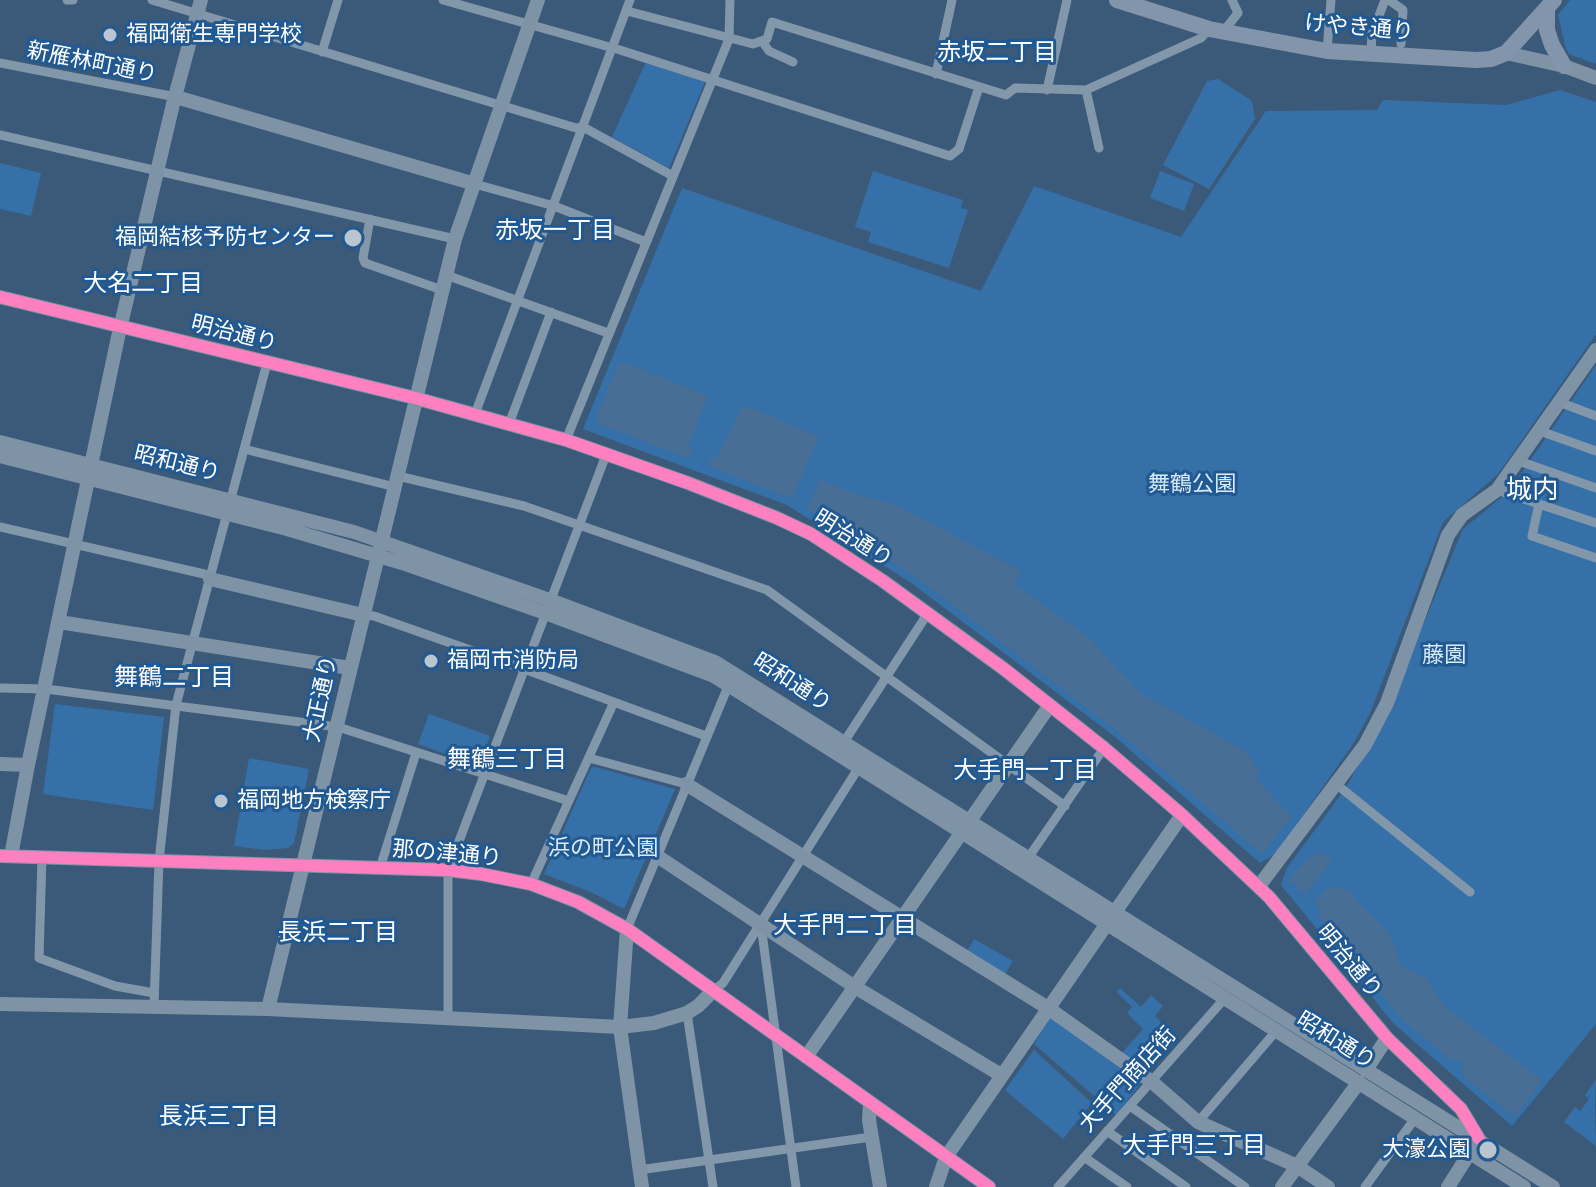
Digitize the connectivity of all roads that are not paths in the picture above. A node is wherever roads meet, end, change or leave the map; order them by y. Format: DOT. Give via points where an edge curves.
graph roads {
  1 [pos="152,0"];
  2 [pos="338,0"];
  3 [pos="443,0"];
  4 [pos="497,0"];
  5 [pos="538,0"];
  6 [pos="630,0"];
  7 [pos="730,0"];
  8 [pos="952,0"];
  9 [pos="1067,0"];
  10 [pos="1117,0"];
  11 [pos="1232,0"];
  12 [pos="1331,0"];
  13 [pos="1387,0"];
  14 [pos="455,2"];
  15 [pos="1551,4"];
  16 [pos="199,7"];
  17 [pos="627,11"];
  18 [pos="493,13"];
  19 [pos="530,24"];
  20 [pos="1216,31"];
  21 [pos="729,39"];
  22 [pos="762,41"];
  23 [pos="1401,44"];
  24 [pos="613,48"];
  25 [pos="1327,51"];
  26 [pos="322,52"];
  27 [pos="1371,52"];
  28 [pos="1506,53"];
  29 [pos="793,62"];
  30 [pos="0,63"];
  31 [pos="1564,66"];
  32 [pos="936,74"];
  33 [pos="1596,78"];
  34 [pos="712,80"];
  35 [pos="979,87"];
  36 [pos="1047,90"];
  37 [pos="1086,90"];
  38 [pos="176,97"];
  39 [pos="503,106"];
  40 [pos="583,127"];
  41 [pos="0,135"];
  42 [pos="1099,148"];
  43 [pos="158,171"];
  44 [pos="673,176"];
  45 [pos="475,184"];
  46 [pos="554,206"];
  47 [pos="370,219"];
  48 [pos="455,239"];
  49 [pos="646,242"];
  50 [pos="446,275"];
  51 [pos="442,290"];
  52 [pos="0,297"];
  53 [pos="518,300"];
  54 [pos="551,312"];
  55 [pos="123,327"];
  56 [pos="608,333"];
  57 [pos="1596,350"];
  58 [pos="267,363"];
  59 [pos="1591,368"];
  60 [pos="415,398"];
  61 [pos="1559,402"];
  62 [pos="475,414"];
  63 [pos="1596,416"];
  64 [pos="509,424"];
  65 [pos="1540,431"];
  66 [pos="566,440"];
  67 [pos="0,442"];
  68 [pos="244,449"];
  69 [pos="1596,451"];
  70 [pos="606,455"];
  71 [pos="0,456"];
  72 [pos="1519,461"];
  73 [pos="90,472"];
  74 [pos="396,481"];
  75 [pos="1596,488"];
  76 [pos="1497,490"];
  77 [pos="1539,504"];
  78 [pos="228,507"];
  79 [pos="580,523"];
  80 [pos="1596,523"];
  81 [pos="0,527"];
  82 [pos="382,541"];
  83 [pos="74,543"];
  84 [pos="378,556"];
  85 [pos="1596,558"];
  86 [pos="210,579"];
  87 [pos="548,606"];
  88 [pos="928,613"];
  89 [pos="363,615"];
  90 [pos="59,622"];
  91 [pos="194,644"];
  92 [pos="350,668"];
  93 [pos="524,669"];
  94 [pos="886,677"];
  95 [pos="729,684"];
  96 [pos="0,688"];
  97 [pos="46,689"];
  98 [pos="614,702"];
  99 [pos="176,705"];
  100 [pos="1050,705"];
  101 [pos="338,727"];
  102 [pos="706,736"];
  103 [pos="844,742"];
  104 [pos="1104,748"];
  105 [pos="416,753"];
  106 [pos="589,758"];
  107 [pos="0,764"];
  108 [pos="28,765"];
  109 [pos="1009,766"];
  110 [pos="859,767"];
  111 [pos="484,774"];
  112 [pos="686,784"];
  113 [pos="1336,784"];
  114 [pos="569,801"];
  115 [pos="1065,806"];
  116 [pos="1182,815"];
  117 [pos="966,826"];
  118 [pos="6,856"];
  119 [pos="657,856"];
  120 [pos="803,856"];
  121 [pos="42,857"];
  122 [pos="1027,858"];
  123 [pos="159,861"];
  124 [pos="304,866"];
  125 [pos="380,868"];
  126 [pos="448,870"];
  127 [pos="531,884"];
  128 [pos="1259,886"];
  129 [pos="1470,892"];
  130 [pos="902,918"];
  131 [pos="1111,918"];
  132 [pos="761,924"];
  133 [pos="627,929"];
  134 [pos="855,987"];
  135 [pos="713,991"];
  136 [pos="1225,998"];
  137 [pos="154,999"];
  138 [pos="0,1004"];
  139 [pos="1048,1008"];
  140 [pos="268,1009"];
  141 [pos="687,1013"];
  142 [pos="448,1018"];
  143 [pos="620,1027"];
  144 [pos="1277,1030"];
  145 [pos="776,1035"];
  146 [pos="1387,1038"];
  147 [pos="806,1057"];
  148 [pos="1001,1075"];
  149 [pos="1363,1076"];
  150 [pos="1152,1082"];
  151 [pos="870,1104"];
  152 [pos="1130,1106"];
  153 [pos="1416,1117"];
  154 [pos="1198,1122"];
  155 [pos="1107,1131"];
  156 [pos="871,1137"];
  157 [pos="1475,1146"];
  158 [pos="790,1149"];
  159 [pos="946,1157"];
  160 [pos="1084,1157"];
  161 [pos="709,1160"];
  162 [pos="1297,1166"];
  163 [pos="639,1170"];
  164 [pos="1063,1185"];
  165 [pos="642,1187"];
  166 [pos="713,1187"];
  167 [pos="796,1187"];
  168 [pos="880,1187"];
  169 [pos="936,1187"];
  170 [pos="989,1187"];
  171 [pos="1127,1187"];
  172 [pos="1186,1187"];
  173 [pos="1245,1187"];
  174 [pos="1282,1187"];
  175 [pos="1328,1187"];
  176 [pos="1365,1187"];
  177 [pos="1448,1187"];
  178 [pos="1524,1187"];
  179 [pos="1553,1187"];
  1 -- 16 [label="street"];
  2 -- 26 [label="street"];
  3 -- 14 [label="street"];
  4 -- 18 [label="street"];
  5 -- 19 [label="street, 大正通り"];
  6 -- 17 [label="street"];
  7 -- 21 [label="street"];
  8 -- 32 [label="street"];
  9 -- 36 [label="street"];
  10 -- 20 [label="highway, けやき通り"];
  11 -- 20 [label="street" via="1238,13"];
  12 -- 25 [label="street"];
  13 -- 23 [label="street" via="1403,10"];
  13 -- 27 [label="street" via="1372,34"];
  14 -- 18 [label="street"];
  15 -- 28 [label="highway"];
  15 -- 31 [label="highway" via="1547,30"];
  16 -- 26 [label="street"];
  16 -- 38 [label="street"];
  17 -- 21 [label="street"];
  17 -- 24 [label="street"];
  18 -- 19 [label="street"];
  19 -- 24 [label="street"];
  19 -- 39 [label="street, 大正通り"];
  20 -- 25 [label="highway, けやき通り"];
  20 -- 37 [label="street"];
  21 -- 22 [label="street"];
  21 -- 34 [label="street"];
  22 -- 29 [label="street" via="769,51"];
  22 -- 32 [label="street" via="772,22"];
  24 -- 34 [label="street"];
  24 -- 40 [label="street"];
  25 -- 27 [label="highway, けやき通り"];
  26 -- 39 [label="street"];
  27 -- 28 [label="highway, けやき通り" via="1476,60"];
  28 -- 31 [label="street"];
  30 -- 38 [label="street, 新雁林町通り"];
  31 -- 33 [label="street"];
  32 -- 35 [label="street"];
  34 -- 35 [label="street" via="950,156 959,149"];
  34 -- 44 [label="street"];
  35 -- 36 [label="street" via="1006,95 1015,88"];
  36 -- 37 [label="street"];
  37 -- 42 [label="street"];
  38 -- 43 [label="street"];
  38 -- 45 [label="street"];
  39 -- 40 [label="street"];
  39 -- 45 [label="street, 大正通り"];
  40 -- 44 [label="street"];
  40 -- 46 [label="street"];
  41 -- 43 [label="street"];
  43 -- 47 [label="street"];
  43 -- 55 [label="street"];
  44 -- 49 [label="street"];
  45 -- 46 [label="street"];
  45 -- 48 [label="street, 大正通り"];
  46 -- 49 [label="street"];
  46 -- 53 [label="street"];
  47 -- 48 [label="street"];
  47 -- 51 [label="street" via="365,263"];
  48 -- 50 [label="street, 大正通り"];
  49 -- 56 [label="street"];
  50 -- 51 [label="street, 大正通り"];
  50 -- 53 [label="street"];
  51 -- 60 [label="street, 大正通り"];
  52 -- 55 [label="street, 明治通り"];
  53 -- 54 [label="street"];
  53 -- 62 [label="street"];
  54 -- 56 [label="street"];
  54 -- 64 [label="street"];
  55 -- 58 [label="street, 明治通り"];
  55 -- 73 [label="street"];
  56 -- 66 [label="street"];
  57 -- 59 [label="street"];
  58 -- 60 [label="street, 明治通り"];
  58 -- 68 [label="street"];
  59 -- 61 [label="street"];
  60 -- 62 [label="street, 明治通り"];
  60 -- 74 [label="street, 大正通り"];
  61 -- 63 [label="street"];
  61 -- 65 [label="street"];
  62 -- 64 [label="street, 明治通り"];
  64 -- 66 [label="street, 明治通り"];
  65 -- 69 [label="street"];
  65 -- 72 [label="street"];
  66 -- 70 [label="street, 明治通り"];
  67 -- 73 [label="street, 昭和通り"];
  68 -- 74 [label="street"];
  68 -- 78 [label="street"];
  70 -- 79 [label="street"];
  70 -- 88 [label="street, 明治通り" via="811,534"];
  71 -- 73 [label="street, 昭和通り"];
  72 -- 75 [label="street"];
  72 -- 76 [label="street"];
  73 -- 78 [label="street, 昭和通り"];
  73 -- 83 [label="street"];
  74 -- 79 [label="street" via="524,506"];
  74 -- 82 [label="street, 大正通り"];
  76 -- 77 [label="street"];
  76 -- 113 [label="street" via="1462,515 1448,535 1387,703"];
  77 -- 80 [label="street"];
  77 -- 85 [label="street" via="1532,536"];
  78 -- 82 [label="street, 昭和通り"];
  78 -- 84 [label="street, 昭和通り"];
  78 -- 86 [label="street"];
  79 -- 87 [label="street"];
  79 -- 94 [label="street" via="767,590"];
  81 -- 83 [label="street"];
  82 -- 84 [label="street, 大正通り"];
  82 -- 87 [label="street, 昭和通り"];
  83 -- 86 [label="street"];
  83 -- 90 [label="street"];
  84 -- 87 [label="street, 昭和通り"];
  84 -- 89 [label="street, 大正通り"];
  86 -- 89 [label="street"];
  86 -- 91 [label="street"];
  87 -- 93 [label="street"];
  87 -- 95 [label="street, 昭和通り"];
  87 -- 103 [label="street, 昭和通り" via="715,662"];
  88 -- 94 [label="street"];
  88 -- 100 [label="street, 明治通り"];
  89 -- 92 [label="street, 大正通り"];
  89 -- 93 [label="street"];
  90 -- 91 [label="street"];
  90 -- 97 [label="street"];
  91 -- 92 [label="street"];
  91 -- 99 [label="street"];
  92 -- 101 [label="street, 大正通り"];
  93 -- 98 [label="street"];
  93 -- 111 [label="street"];
  94 -- 103 [label="street"];
  94 -- 109 [label="street"];
  95 -- 102 [label="street"];
  95 -- 110 [label="street, 昭和通り"];
  96 -- 97 [label="street"];
  97 -- 99 [label="street"];
  97 -- 108 [label="street"];
  98 -- 102 [label="street"];
  98 -- 106 [label="street"];
  99 -- 101 [label="street"];
  99 -- 123 [label="street"];
  100 -- 104 [label="street, 明治通り"];
  100 -- 109 [label="street"];
  101 -- 105 [label="street"];
  101 -- 124 [label="street, 大正通り"];
  102 -- 112 [label="street"];
  103 -- 117 [label="street, 昭和通り"];
  104 -- 115 [label="street"];
  104 -- 116 [label="street, 明治通り"];
  105 -- 111 [label="street"];
  105 -- 125 [label="street"];
  106 -- 112 [label="street"];
  106 -- 114 [label="street"];
  107 -- 108 [label="street"];
  108 -- 118 [label="street"];
  109 -- 115 [label="street"];
  109 -- 117 [label="street"];
  110 -- 117 [label="street, 昭和通り"];
  110 -- 120 [label="street"];
  111 -- 114 [label="street"];
  111 -- 126 [label="street"];
  112 -- 119 [label="street"];
  112 -- 120 [label="street"];
  113 -- 128 [label="street"];
  113 -- 129 [label="street"];
  114 -- 127 [label="street"];
  115 -- 122 [label="street"];
  116 -- 128 [label="street, 明治通り"];
  116 -- 131 [label="street"];
  117 -- 122 [label="street, 昭和通り"];
  117 -- 130 [label="street"];
  118 -- 121 [label="street, 那の津通り"];
  119 -- 132 [label="street"];
  119 -- 133 [label="street"];
  120 -- 130 [label="street"];
  120 -- 132 [label="street"];
  121 -- 123 [label="street, 那の津通り"];
  121 -- 137 [label="street" via="39,958"];
  122 -- 131 [label="street, 昭和通り"];
  123 -- 124 [label="street, 那の津通り"];
  123 -- 137 [label="street"];
  124 -- 125 [label="street, 那の津通り"];
  124 -- 140 [label="street, 大正通り"];
  125 -- 126 [label="street, 那の津通り"];
  126 -- 127 [label="street, 那の津通り"];
  126 -- 142 [label="street"];
  127 -- 133 [label="street, 那の津通り"];
  128 -- 146 [label="street, 明治通り"];
  130 -- 134 [label="street"];
  130 -- 139 [label="street"];
  131 -- 136 [label="street, 昭和通り"];
  131 -- 139 [label="street"];
  131 -- 149 [label="street, 昭和通り"];
  132 -- 134 [label="street"];
  132 -- 135 [label="street"];
  132 -- 145 [label="street"];
  133 -- 135 [label="street, 那の津通り"];
  133 -- 143 [label="street"];
  134 -- 147 [label="street"];
  134 -- 148 [label="street"];
  135 -- 141 [label="street"];
  135 -- 145 [label="street, 那の津通り"];
  136 -- 144 [label="street, 昭和通り"];
  136 -- 150 [label="street, 大手門商店街"];
  137 -- 138 [label="street"];
  137 -- 140 [label="street"];
  139 -- 148 [label="street"];
  139 -- 150 [label="street"];
  140 -- 142 [label="street"];
  141 -- 143 [label="street"];
  141 -- 161 [label="street"];
  142 -- 143 [label="street"];
  143 -- 163 [label="street"];
  144 -- 149 [label="street, 昭和通り"];
  144 -- 154 [label="street"];
  145 -- 147 [label="street, 那の津通り"];
  145 -- 158 [label="street"];
  146 -- 149 [label="street"];
  146 -- 157 [label="street, 明治通り" via="1461,1109"];
  147 -- 151 [label="street, 那の津通り"];
  148 -- 159 [label="street"];
  149 -- 153 [label="street, 昭和通り"];
  149 -- 157 [label="street, 昭和通り"];
  149 -- 162 [label="street"];
  150 -- 152 [label="street, 大手門商店街"];
  150 -- 154 [label="street"];
  151 -- 156 [label="street"];
  151 -- 159 [label="street, 那の津通り"];
  152 -- 155 [label="street, 大手門商店街"];
  152 -- 173 [label="street"];
  153 -- 157 [label="street, 昭和通り"];
  153 -- 176 [label="street"];
  154 -- 162 [label="street"];
  155 -- 160 [label="street, 大手門商店街"];
  155 -- 172 [label="street"];
  156 -- 158 [label="street"];
  156 -- 168 [label="street"];
  157 -- 177 [label="street"];
  157 -- 178 [label="street, 明治通り"];
  157 -- 179 [label="street, 明治通り"];
  158 -- 161 [label="street"];
  158 -- 167 [label="street"];
  159 -- 169 [label="street"];
  159 -- 170 [label="street, 那の津通り"];
  160 -- 164 [label="street, 大手門商店街"];
  160 -- 171 [label="street"];
  161 -- 163 [label="street"];
  161 -- 166 [label="street"];
  162 -- 174 [label="street"];
  162 -- 175 [label="street"];
  163 -- 165 [label="street"];
}
